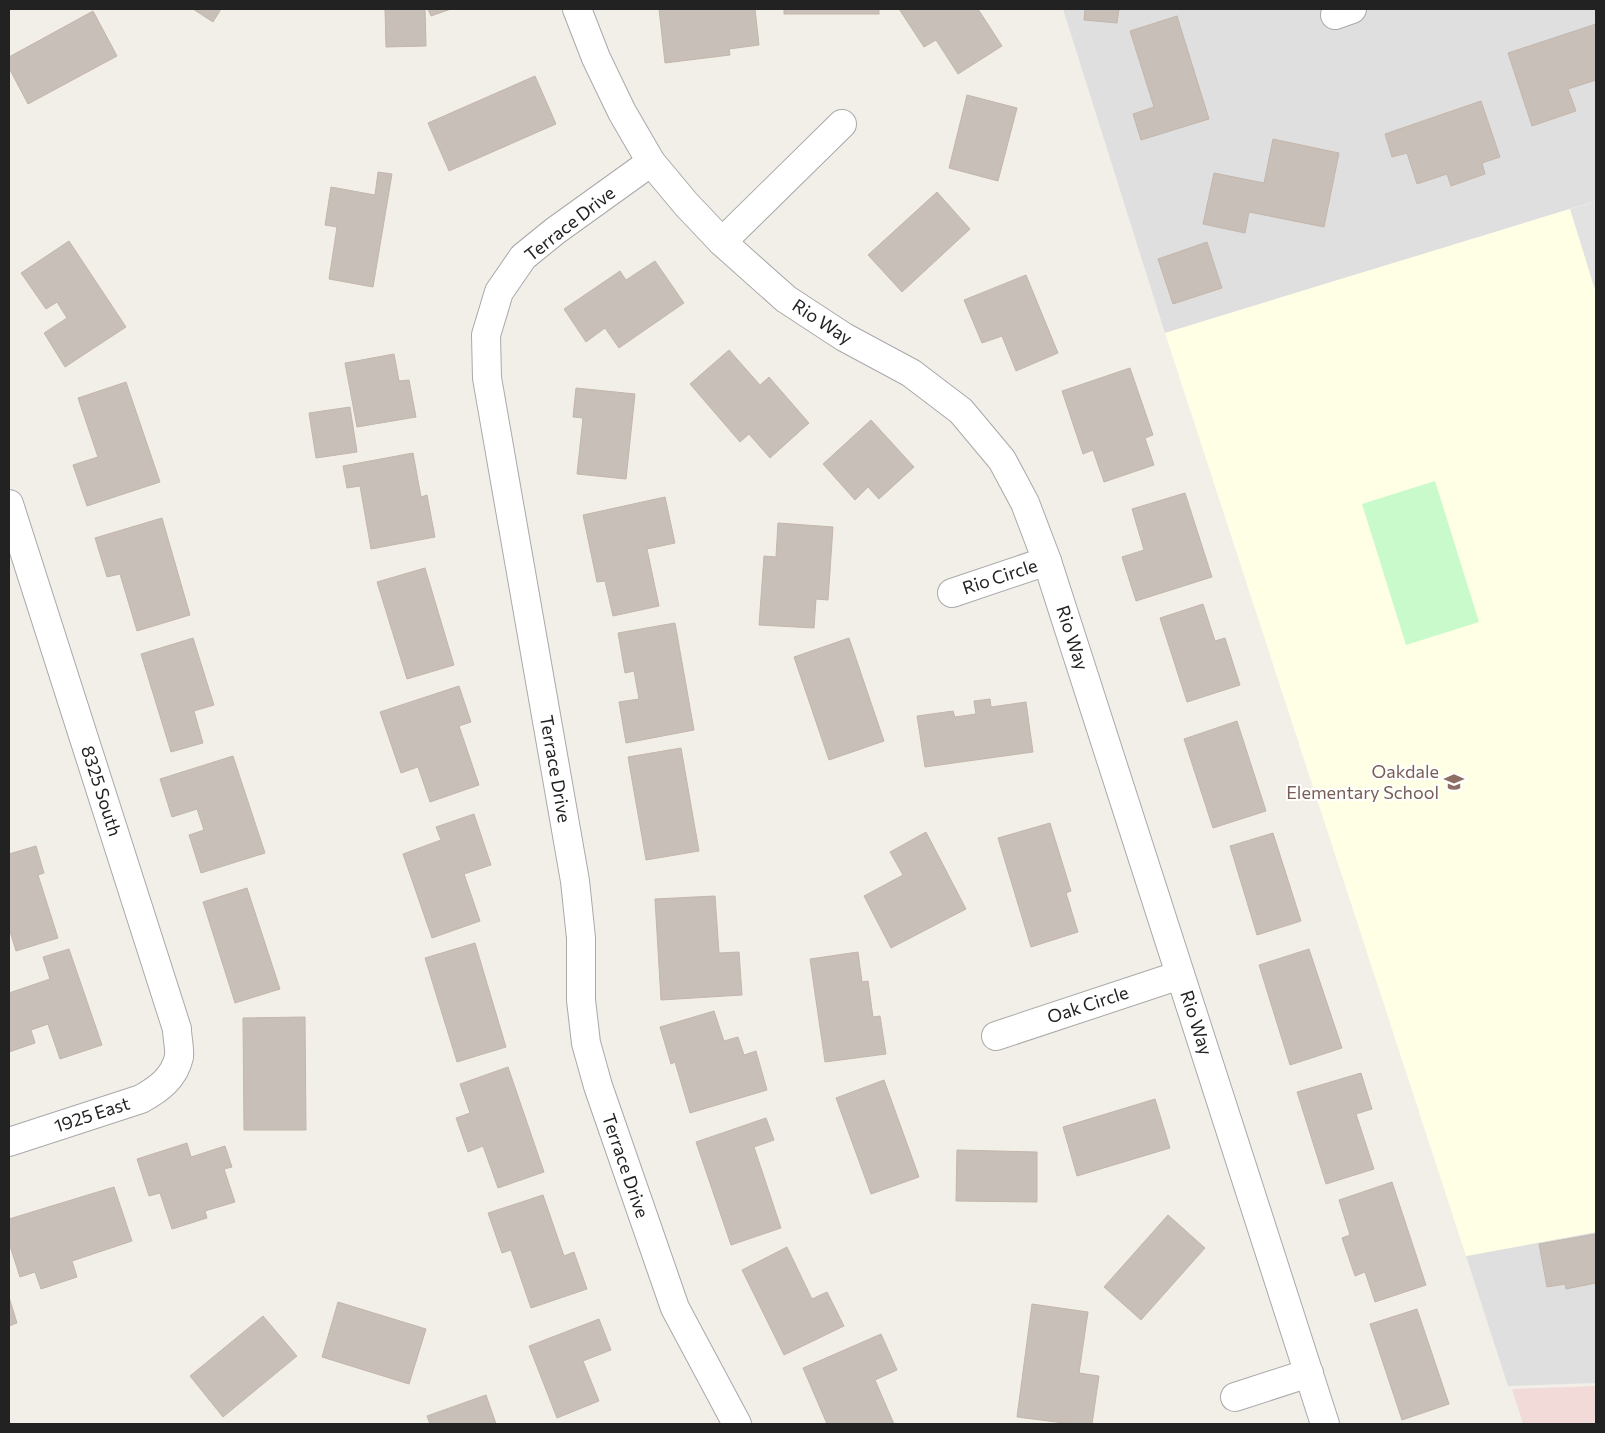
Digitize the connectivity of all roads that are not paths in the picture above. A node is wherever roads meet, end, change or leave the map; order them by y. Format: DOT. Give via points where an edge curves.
graph roads {
  1 [pos="577,9"];
  2 [pos="842,124"];
  3 [pos="651,162"];
  4 [pos="722,242"];
  5 [pos="9,504"];
  6 [pos="1047,561"];
  7 [pos="952,593"];
  8 [pos="1180,975"];
  9 [pos="996,1036"];
  10 [pos="169,1078"];
  11 [pos="9,1142"];
  12 [pos="1309,1373"];
  13 [pos="1235,1397"];
  14 [pos="737,1424"];
  15 [pos="1325,1424"];
  1 -- 3 [label="street, Rio Way" via="600,67"];
  2 -- 4 [label="street"];
  3 -- 4 [label="street, Rio Way"];
  3 -- 14 [label="street, Terrace Drive" via="523,257 498,292 486,335 487,378 575,881 586,1043 675,1308"];
  4 -- 6 [label="street, Rio Way" via="786,299 844,337 911,374 961,411 1002,460 1025,503"];
  5 -- 10 [label="street, 8325 South" via="177,1029 179,1056"];
  6 -- 7 [label="street, Rio Circle"];
  6 -- 8 [label="street, Rio Way"];
  8 -- 9 [label="street, Oak Circle"];
  8 -- 12 [label="street, Rio Way"];
  10 -- 11 [label="street, 1925 East" via="141,1099"];
  12 -- 13 [label="street"];
  12 -- 15 [label="street, Rio Way"];
}
